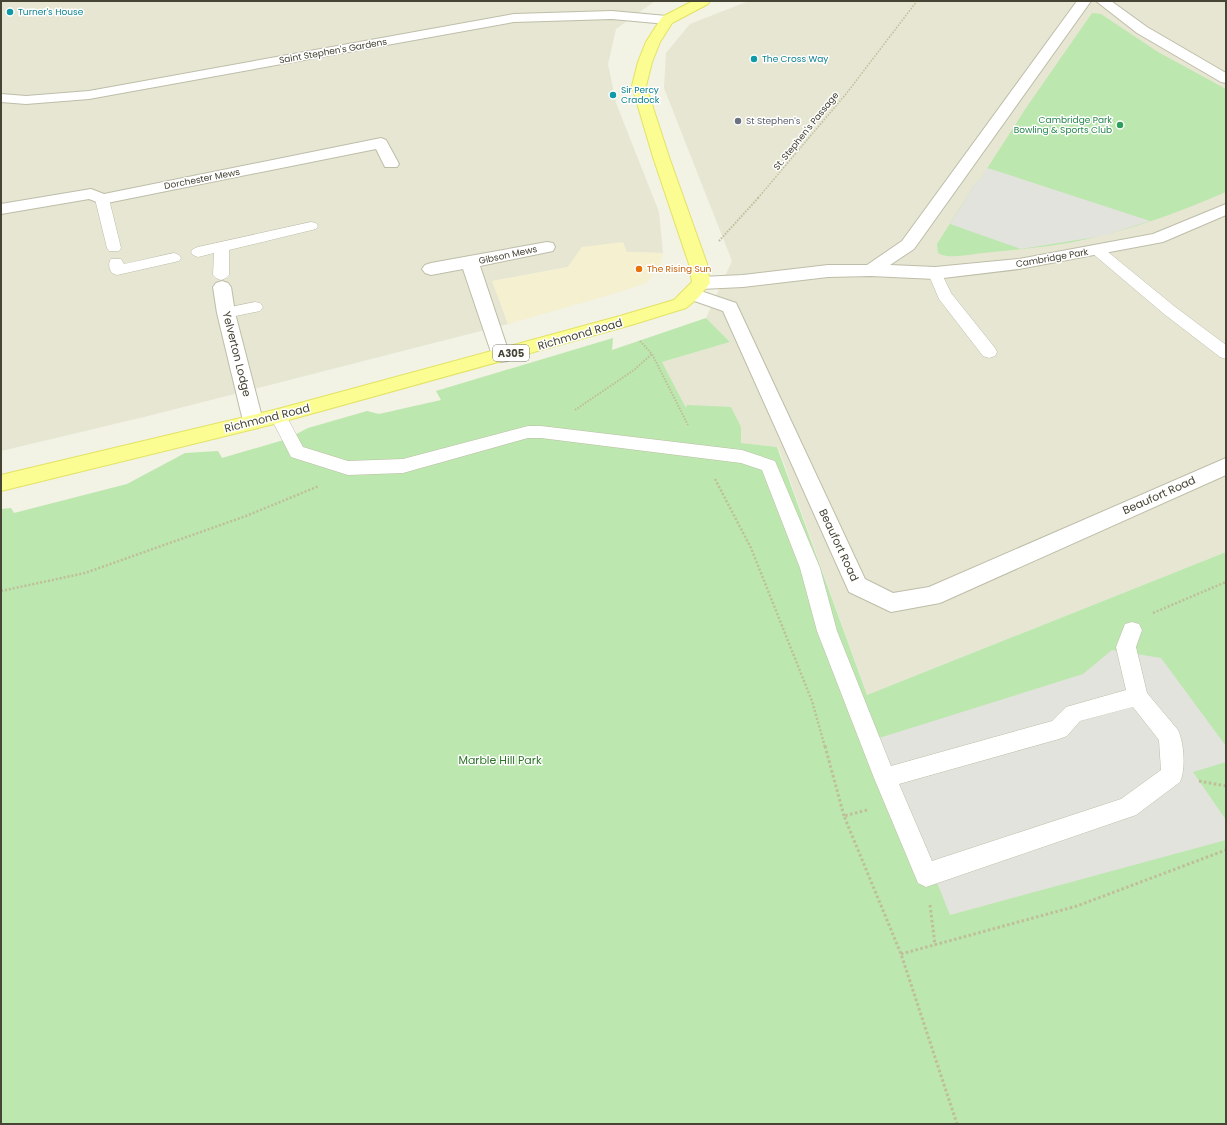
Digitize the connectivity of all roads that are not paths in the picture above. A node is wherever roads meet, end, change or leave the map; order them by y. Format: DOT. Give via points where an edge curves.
graph roads {
  1 [pos="703,1"];
  2 [pos="1084,1"];
  3 [pos="1103,1"];
  4 [pos="667,20"];
  5 [pos="1226,79"];
  6 [pos="1,98"];
  7 [pos="391,164"];
  8 [pos="102,199"];
  9 [pos="1,209"];
  10 [pos="1226,209"];
  11 [pos="311,226"];
  12 [pos="222,247"];
  13 [pos="547,247"];
  14 [pos="1097,250"];
  15 [pos="198,252"];
  16 [pos="174,258"];
  17 [pos="470,263"];
  18 [pos="431,269"];
  19 [pos="871,270"];
  20 [pos="935,273"];
  21 [pos="221,281"];
  22 [pos="697,289"];
  23 [pos="255,308"];
  24 [pos="226,313"];
  25 [pos="989,352"];
  26 [pos="1226,353"];
  27 [pos="501,356"];
  28 [pos="278,416"];
  29 [pos="253,421"];
  30 [pos="1226,466"];
  31 [pos="1,483"];
  32 [pos="1132,630"];
  33 [pos="1138,698"];
  34 [pos="885,778"];
  1 -- 4 [label="main road"];
  2 -- 19 [label="street" via="908,245"];
  3 -- 5 [label="street" via="1142,30"];
  4 -- 6 [label="street, Saint Stephen's Gardens" via="612,15 514,18 89,95 26,100"];
  4 -- 22 [label="main road" via="653,42 639,86 698,264"];
  7 -- 8 [label="street, Dorchester Mews" via="381,143"];
  8 -- 9 [label="street, Dorchester Mews" via="91,194"];
  8 -- 16 [label="lane" via="117,270"];
  10 -- 14 [label="street, Cambridge Park" via="1157,238"];
  11 -- 12 [label="lane"];
  12 -- 15 [label="lane"];
  12 -- 21 [label="lane"];
  13 -- 17 [label="street, Gibson Mews"];
  14 -- 20 [label="street, Cambridge Park" via="1019,264"];
  14 -- 26 [label="lane"];
  17 -- 18 [label="street, Gibson Mews"];
  17 -- 27 [label="street, Gibson Mews"];
  19 -- 20 [label="street, Cambridge Park"];
  19 -- 22 [label="street, Cambridge Park" via="828,271"];
  20 -- 25 [label="lane" via="944,295"];
  21 -- 24 [label="street, Yelverton Lodge"];
  22 -- 27 [label="main road, Richmond Road / A305" via="680,304"];
  22 -- 30 [label="street, Beaufort Road" via="730,308 857,585 891,603 932,596"];
  23 -- 24 [label="lane"];
  24 -- 29 [label="street, Yelverton Lodge"];
  27 -- 28 [label="main road, Richmond Road / A305"];
  28 -- 29 [label="main road, Richmond Road / A305"];
  28 -- 34 [label="lane" via="297,452 348,468 403,466 528,432 742,457 769,466 810,568 827,631"];
  29 -- 31 [label="main road, Richmond Road / A305"];
  32 -- 33 [label="lane" via="1126,647"];
  33 -- 34 [label="lane" via="1120,700 1073,714 1059,729"];
  33 -- 34 [label="lane" via="1170,737 1172,776 1128,807 926,875"];
}
